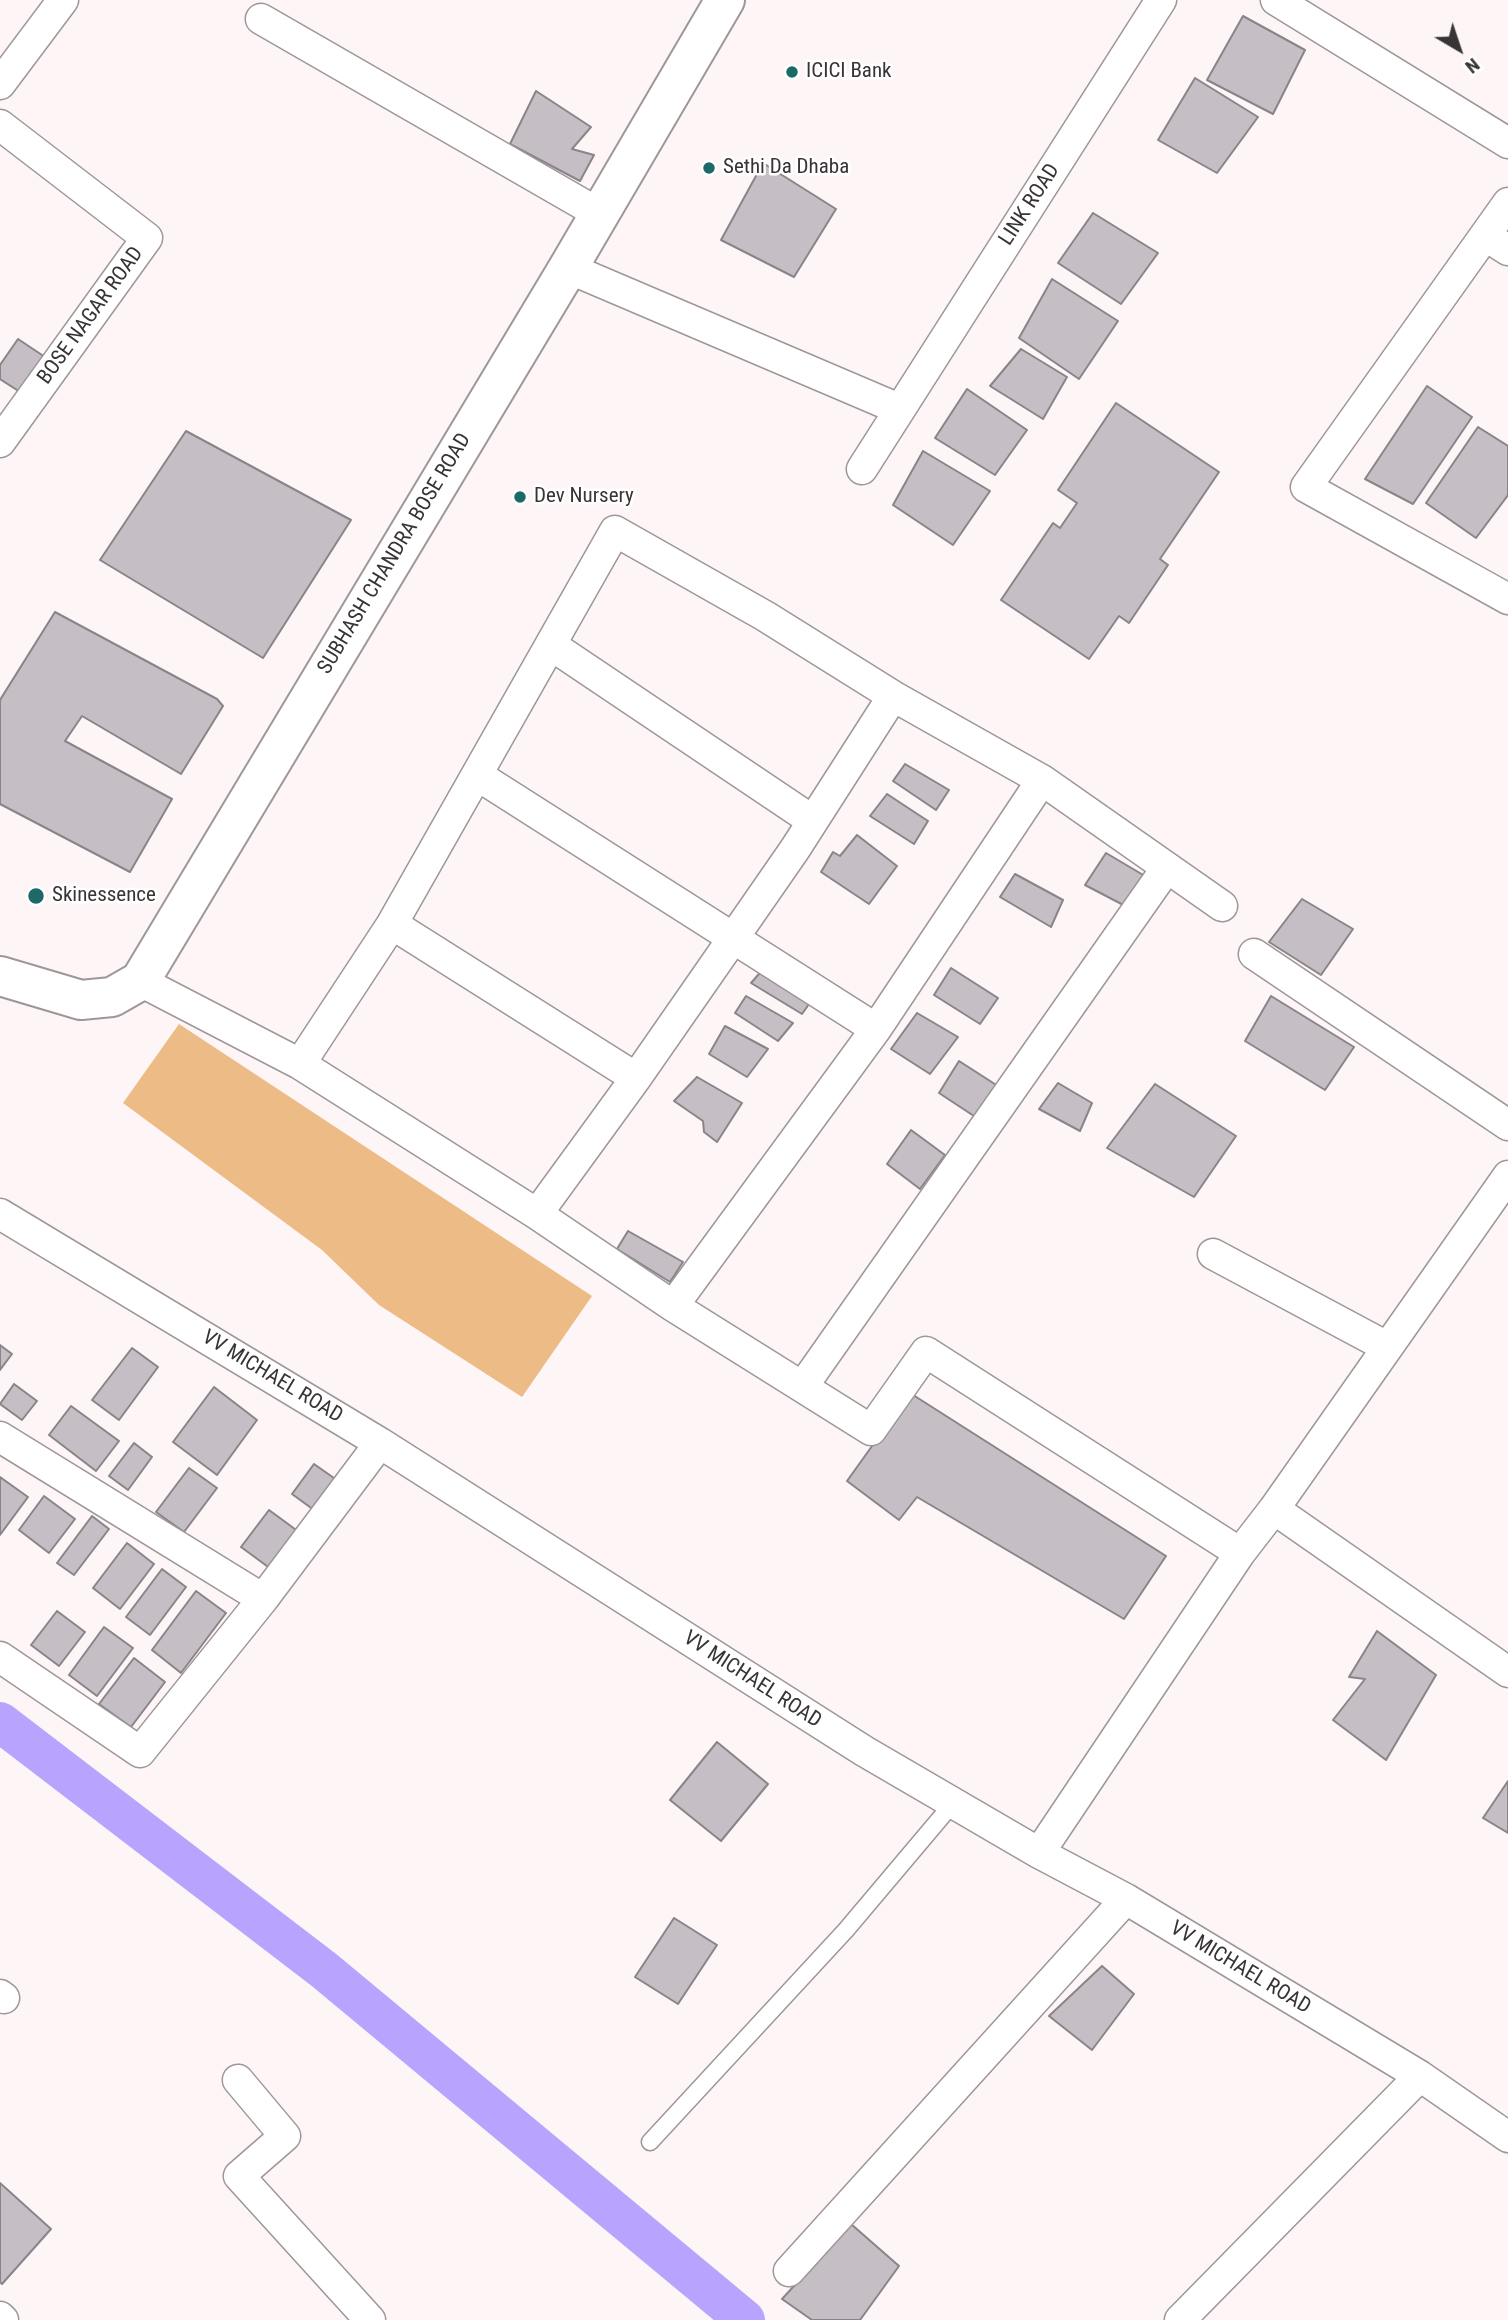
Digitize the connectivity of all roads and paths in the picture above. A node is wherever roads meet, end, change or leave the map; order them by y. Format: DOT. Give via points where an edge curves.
graph roads {
  1 [pos="62,0"];
  2 [pos="725,0"];
  3 [pos="1161,0"];
  4 [pos="1276,0"];
  5 [pos="261,19"];
  6 [pos="0,84"];
  7 [pos="0,125"];
  8 [pos="1508,143"];
  9 [pos="1508,203"];
  10 [pos="598,213"];
  11 [pos="1497,243"];
  12 [pos="568,268"];
  13 [pos="899,409"];
  14 [pos="0,442"];
  15 [pos="862,468"];
  16 [pos="1508,599"];
  17 [pos="551,645"];
  18 [pos="893,696"];
  19 [pos="477,775"];
  20 [pos="1042,780"];
  21 [pos="813,821"];
  22 [pos="1166,869"];
  23 [pos="1222,906"];
  24 [pos="392,924"];
  25 [pos="734,937"];
  26 [pos="1254,954"];
  27 [pos="0,976"];
  28 [pos="140,981"];
  29 [pos="876,1029"];
  30 [pos="300,1064"];
  31 [pos="636,1078"];
  32 [pos="1508,1125"];
  33 [pos="1508,1176"];
  34 [pos="0,1214"];
  35 [pos="537,1214"];
  36 [pos="1213,1254"];
  37 [pos="673,1306"];
  38 [pos="1387,1347"];
  39 [pos="803,1386"];
  40 [pos="0,1437"];
  41 [pos="380,1443"];
  42 [pos="1274,1509"];
  43 [pos="1240,1553"];
  44 [pos="263,1599"];
  45 [pos="0,1657"];
  46 [pos="1508,1672"];
  47 [pos="954,1802"];
  48 [pos="1039,1853"];
  49 [pos="1126,1899"];
  50 [pos="1420,2076"];
  51 [pos="237,2080"];
  52 [pos="1508,2137"];
  53 [pos="650,2142"];
  54 [pos="789,2271"];
  55 [pos="370,2320"];
  56 [pos="1180,2320"];
  1 -- 6 [label="street"];
  2 -- 10 [label="main road, SUBHASH CHANDRA BOSE ROAD"];
  3 -- 13 [label="street, LINK ROAD"];
  4 -- 8 [label="street"];
  5 -- 10 [label="street"];
  7 -- 14 [label="street, BOSE NAGAR ROAD" via="147,238"];
  9 -- 11 [label="street"];
  10 -- 12 [label="main road, SUBHASH CHANDRA BOSE ROAD"];
  11 -- 16 [label="street" via="1306,487"];
  12 -- 13 [label="street"];
  12 -- 28 [label="main road, SUBHASH CHANDRA BOSE ROAD"];
  13 -- 15 [label="street, LINK ROAD"];
  17 -- 18 [label="street" via="615,531"];
  17 -- 19 [label="street"];
  17 -- 21 [label="street"];
  18 -- 20 [label="street"];
  18 -- 21 [label="street"];
  19 -- 24 [label="street"];
  19 -- 25 [label="street"];
  20 -- 22 [label="street"];
  20 -- 29 [label="street"];
  21 -- 25 [label="street"];
  22 -- 23 [label="street"];
  22 -- 39 [label="street"];
  24 -- 30 [label="street"];
  24 -- 31 [label="street"];
  25 -- 29 [label="street"];
  25 -- 31 [label="street"];
  26 -- 32 [label="street"];
  27 -- 28 [label="main road" via="81,1000 112,997"];
  28 -- 30 [label="street"];
  29 -- 37 [label="street"];
  30 -- 35 [label="street"];
  31 -- 35 [label="street"];
  33 -- 38 [label="street"];
  34 -- 41 [label="street, VV MICHAEL ROAD"];
  35 -- 37 [label="street"];
  36 -- 38 [label="street"];
  37 -- 39 [label="street"];
  38 -- 42 [label="street"];
  39 -- 43 [label="street" via="871,1430 926,1353"];
  40 -- 44 [label="street"];
  41 -- 44 [label="street"];
  41 -- 47 [label="street, VV MICHAEL ROAD" via="864,1751"];
  42 -- 43 [label="street"];
  42 -- 46 [label="street"];
  43 -- 48 [label="street"];
  44 -- 45 [label="street" via="140,1752"];
  47 -- 48 [label="street, VV MICHAEL ROAD"];
  47 -- 53 [label="lane" via="846,1930"];
  48 -- 49 [label="street, VV MICHAEL ROAD"];
  49 -- 50 [label="street, VV MICHAEL ROAD"];
  49 -- 54 [label="street"];
  50 -- 52 [label="street, VV MICHAEL ROAD"];
  50 -- 56 [label="street"];
  51 -- 55 [label="street" via="285,2136 239,2176"];
}
